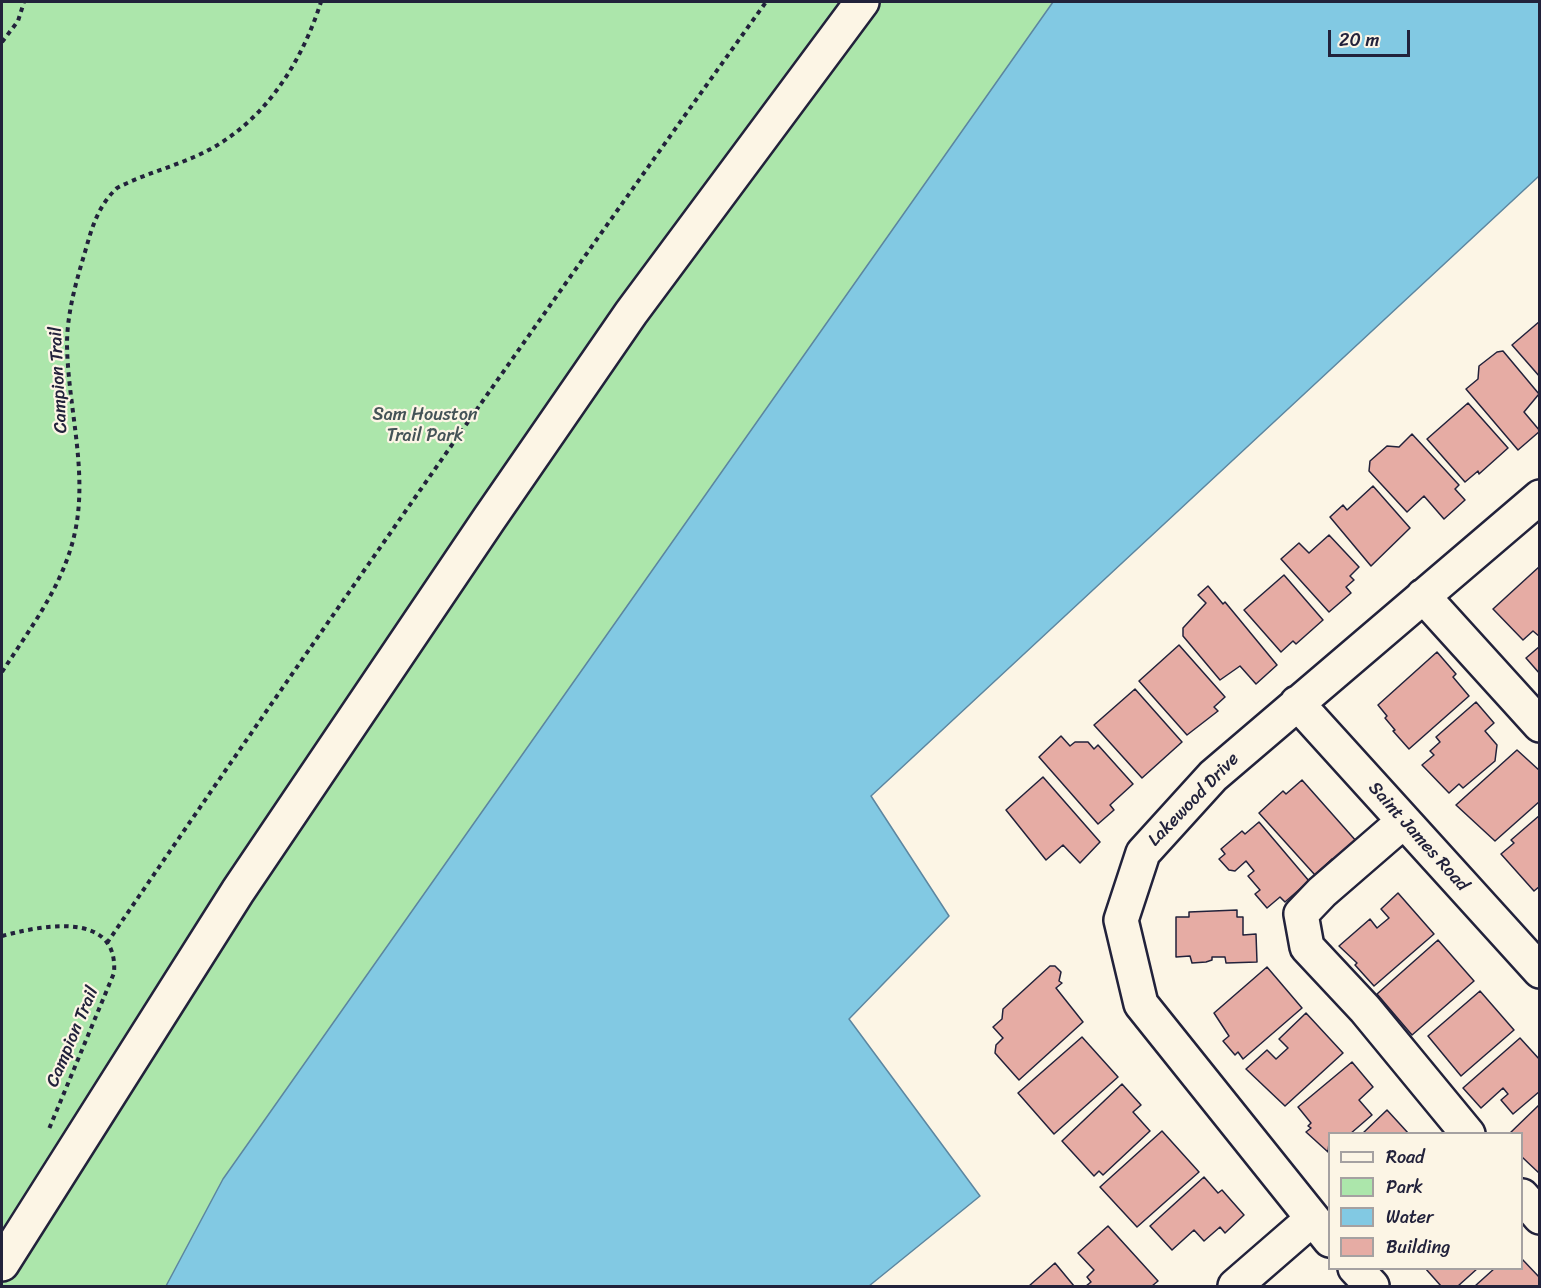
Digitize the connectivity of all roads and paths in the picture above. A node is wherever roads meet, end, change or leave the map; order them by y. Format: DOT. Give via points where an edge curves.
graph roads {
  1 [pos="24,2"];
  2 [pos="321,2"];
  3 [pos="766,2"];
  4 [pos="862,2"];
  5 [pos="2,42"];
  6 [pos="1539,497"];
  7 [pos="1423,596"];
  8 [pos="2,672"];
  9 [pos="1297,703"];
  10 [pos="1539,725"];
  11 [pos="1404,821"];
  12 [pos="2,936"];
  13 [pos="107,943"];
  14 [pos="1539,971"];
  15 [pos="1466,1132"];
  16 [pos="46,1136"];
  17 [pos="1523,1198"];
  18 [pos="1539,1217"];
  19 [pos="1320,1230"];
  20 [pos="2,1264"];
  21 [pos="1356,1270"];
  22 [pos="1235,1287"];
  23 [pos="1372,1287"];
  1 -- 5 [label="path" via="18,21"];
  2 -- 8 [label="path, Campion Trail" via="298,57 262,109 217,145 117,188 105,199 95,219 76,281 67,343 79,470 76,527 58,582"];
  3 -- 13 [label="path" via="487,393"];
  4 -- 20 [label="street" via="632,313 489,519 238,891"];
  6 -- 7 [label="street, Lakewood Drive"];
  7 -- 9 [label="street, Lakewood Drive"];
  7 -- 10 [label="street"];
  9 -- 11 [label="street, Saint James Road"];
  9 -- 19 [label="street, Lakewood Drive" via="1213,776 1143,853 1121,920 1141,1004"];
  11 -- 14 [label="street, Saint James Road"];
  11 -- 15 [label="street" via="1301,914 1306,947 1365,1009"];
  12 -- 13 [label="path" via="58,924 77,926"];
  13 -- 16 [label="path, Campion Trail" via="115,957 114,973"];
  17 -- 18 [label="street"];
  19 -- 22 [label="street"];
  21 -- 23 [label="street"];
}
